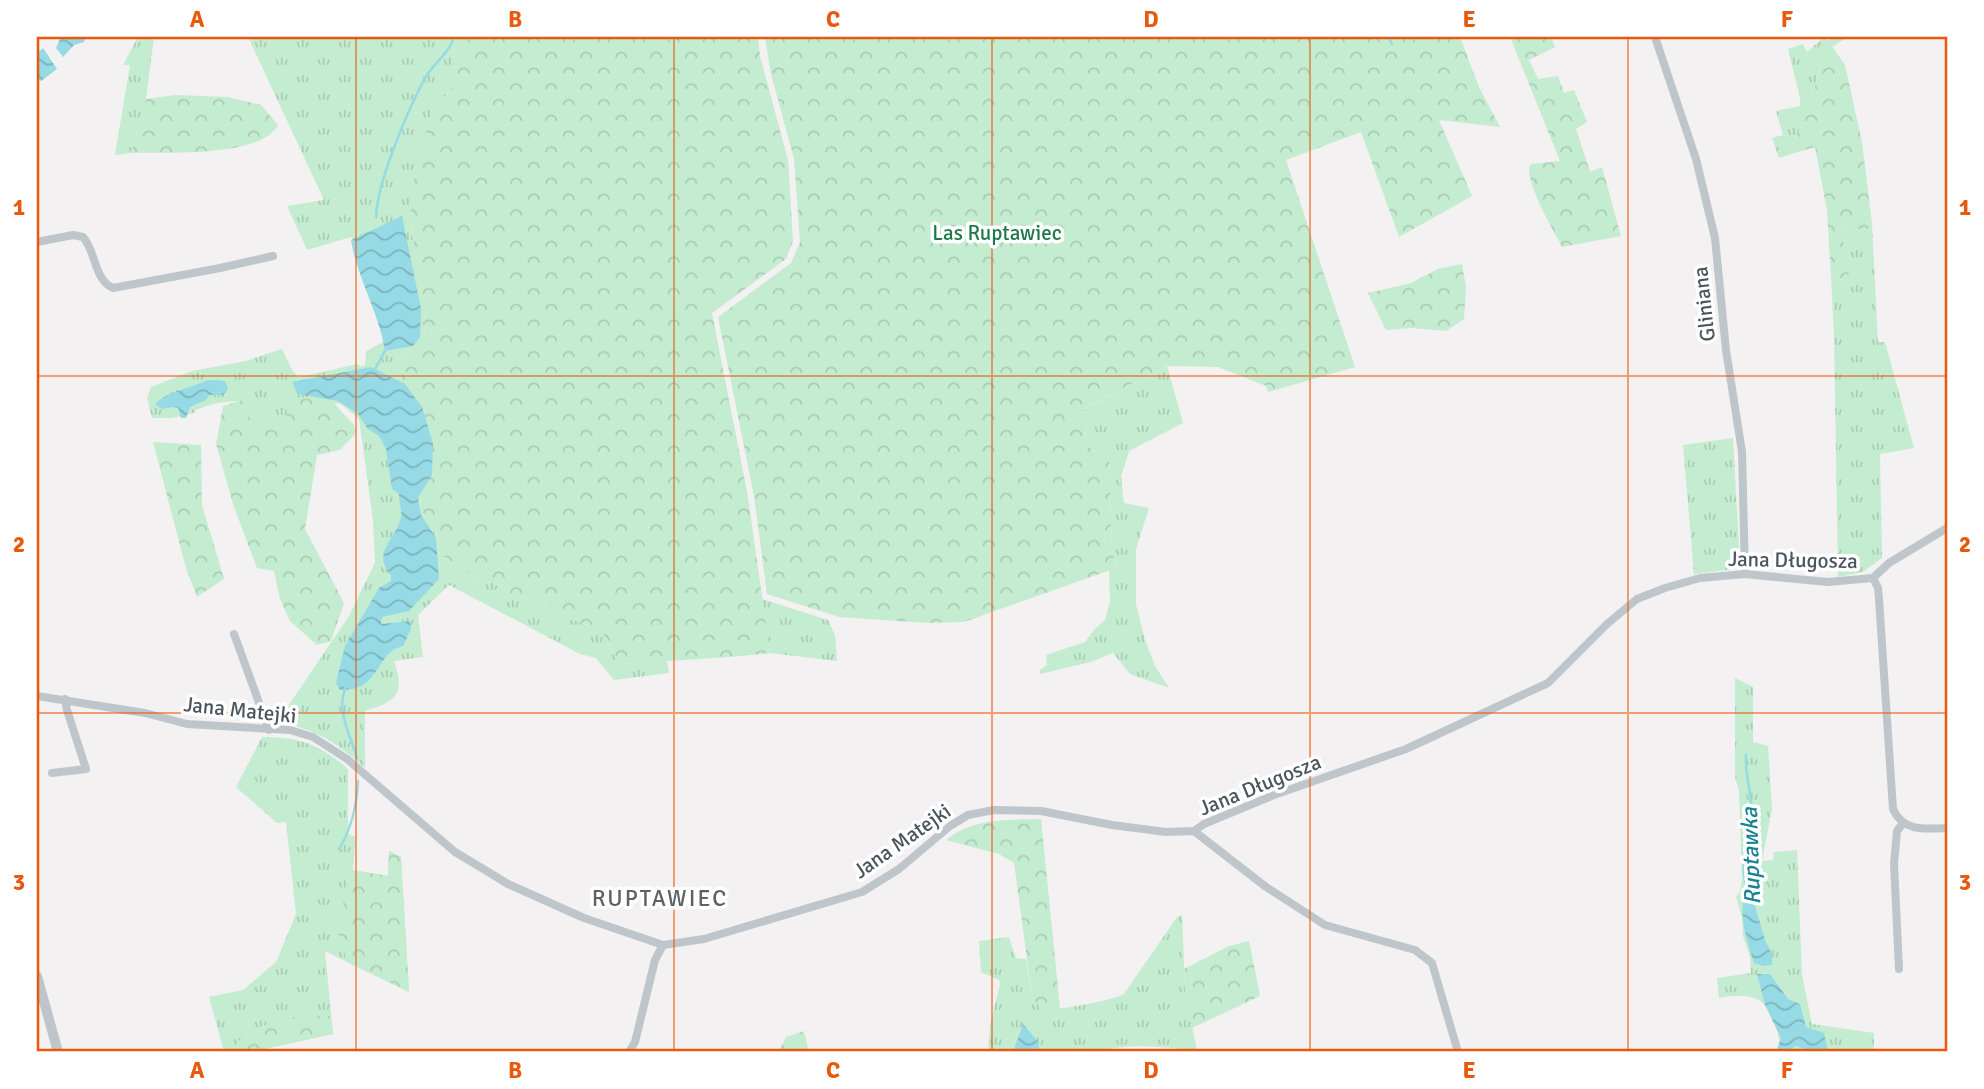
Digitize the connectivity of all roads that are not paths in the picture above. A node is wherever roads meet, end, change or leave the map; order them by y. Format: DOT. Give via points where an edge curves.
graph roads {
  1 [pos="1655,37"];
  2 [pos="37,242"];
  3 [pos="273,256"];
  4 [pos="1947,528"];
  5 [pos="1745,574"];
  6 [pos="1873,578"];
  7 [pos="234,634"];
  8 [pos="37,696"];
  9 [pos="65,699"];
  10 [pos="269,730"];
  11 [pos="52,773"];
  12 [pos="1903,823"];
  13 [pos="1947,828"];
  14 [pos="1194,831"];
  15 [pos="663,945"];
  16 [pos="1899,969"];
  17 [pos="37,976"];
  18 [pos="58,1052"];
  19 [pos="629,1052"];
  20 [pos="1458,1052"];
  1 -- 5 [label="street, Gliniana" via="1696,159 1715,239 1742,452"];
  2 -- 3 [label="street" via="73,234 83,237 104,282 113,288"];
  4 -- 6 [label="street"];
  5 -- 6 [label="street, Jana Długosza" via="1828,582"];
  5 -- 14 [label="street, Jana Długosza" via="1690,580 1637,599 1548,683 1406,749 1274,795"];
  6 -- 12 [label="street, Jana Długosza" via="1879,599 1891,797 1895,815"];
  7 -- 10 [label="street"];
  8 -- 9 [label="street, Jana Matejki"];
  9 -- 10 [label="street, Jana Matejki" via="187,724"];
  9 -- 11 [label="street" via="86,769"];
  10 -- 15 [label="street, Jana Matejki" via="290,730 321,741 455,852 508,884 584,918"];
  12 -- 13 [label="street" via="1916,828"];
  12 -- 16 [label="street" via="1897,831 1894,864"];
  14 -- 15 [label="street, Jana Matejki" via="1112,825 1041,811 994,810 968,815 862,892 704,939"];
  14 -- 20 [label="street" via="1266,887 1325,925 1415,950 1432,963"];
  15 -- 19 [label="street"];
  17 -- 18 [label="street"];
}
